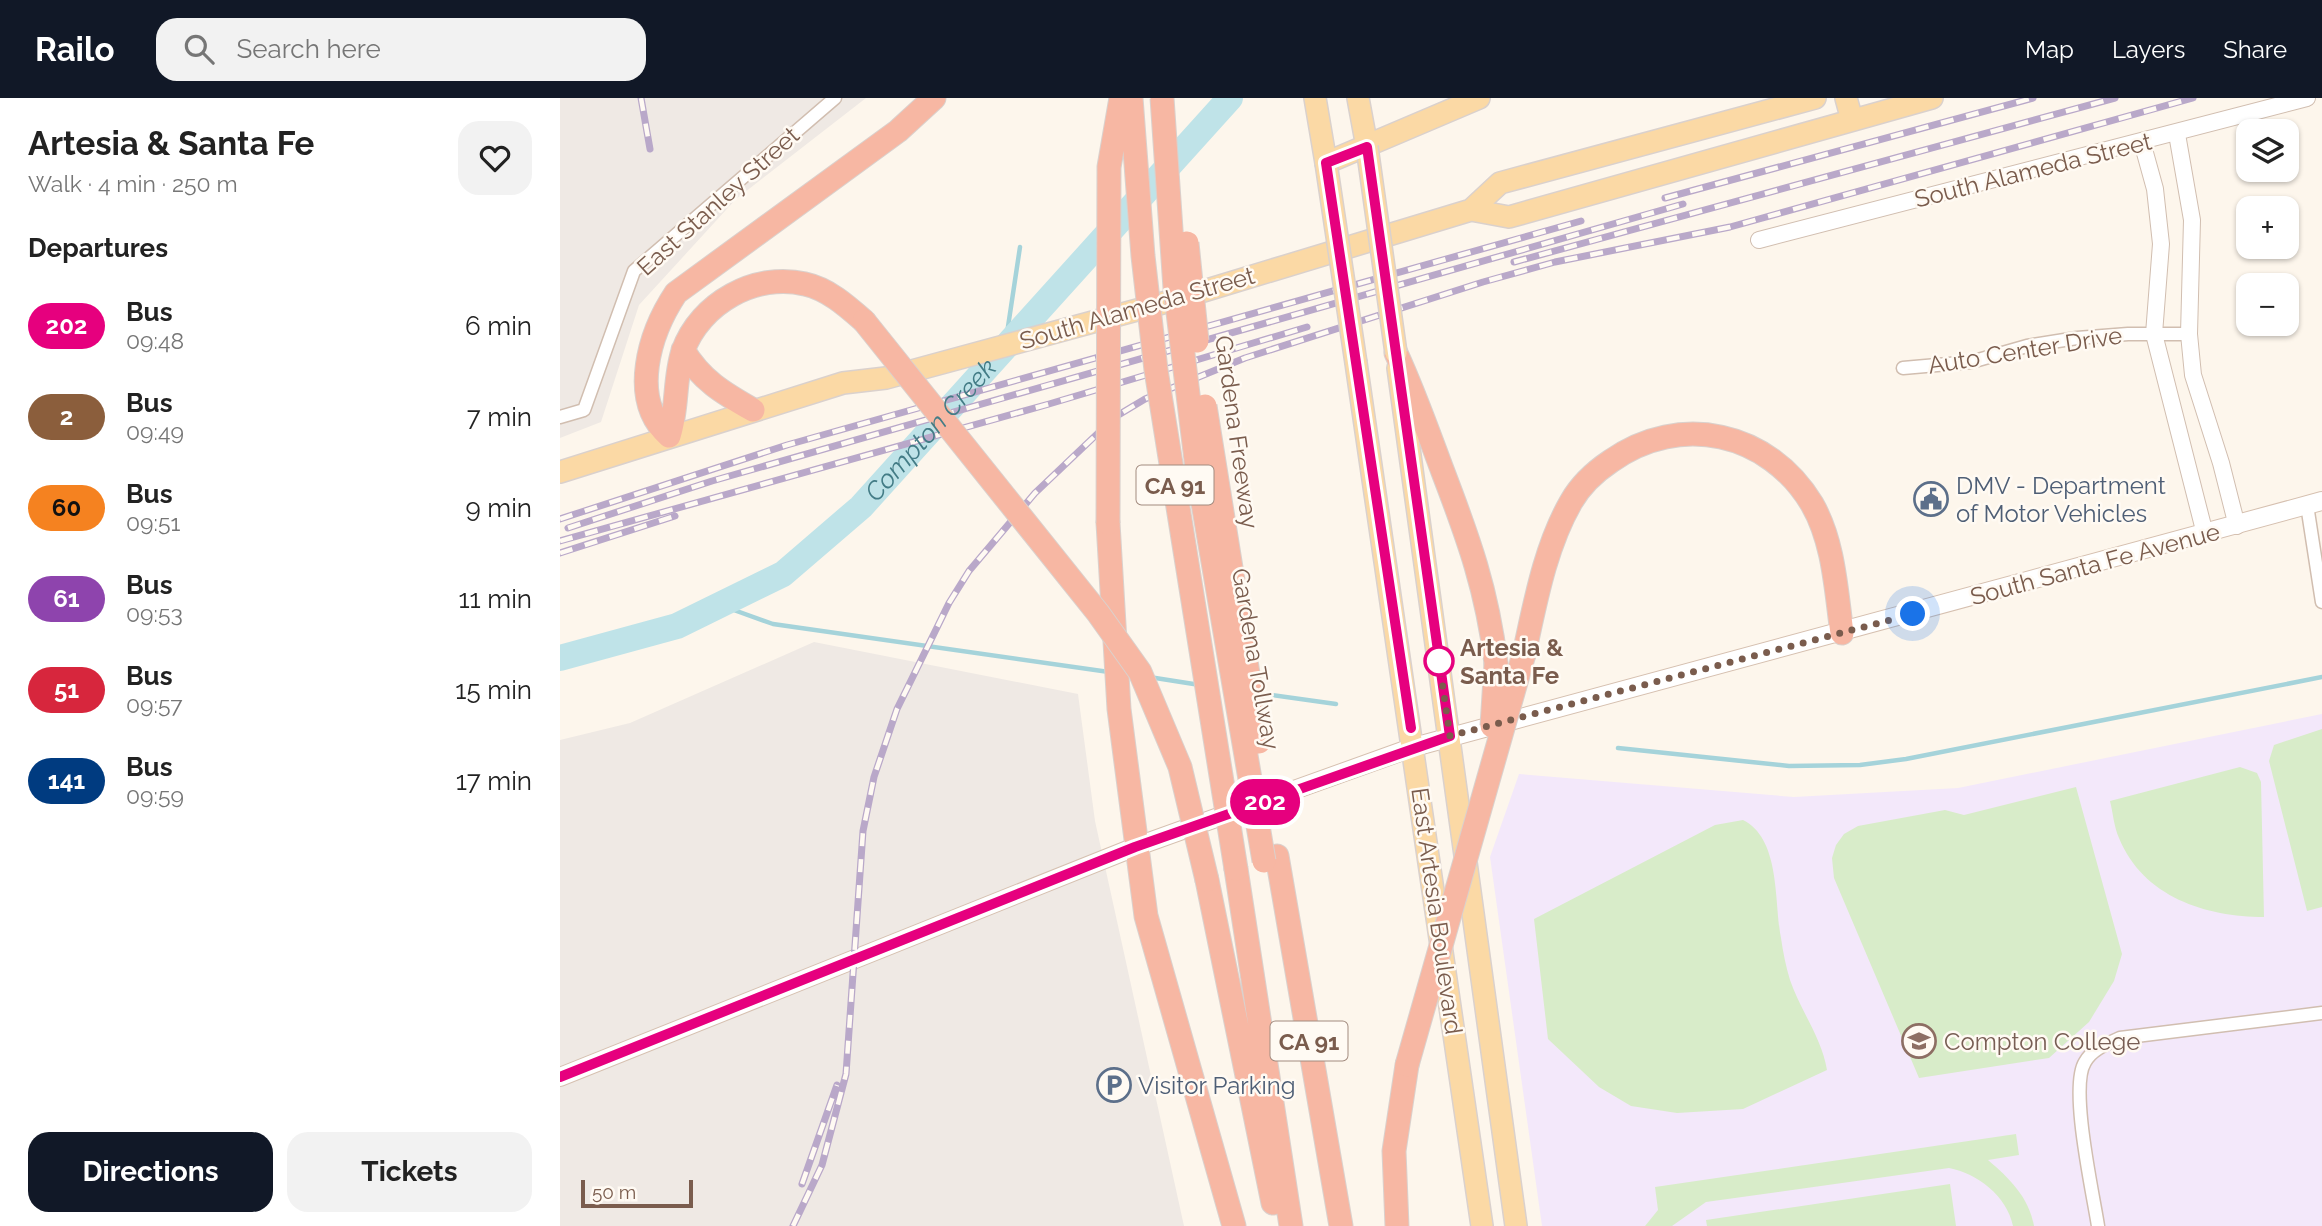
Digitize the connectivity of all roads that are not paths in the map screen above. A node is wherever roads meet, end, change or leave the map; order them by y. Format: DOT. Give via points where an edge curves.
graph roads {
  1 [pos="835,98"];
  2 [pos="934,98"];
  3 [pos="1121,98"];
  4 [pos="1131,98"];
  5 [pos="1162,98"];
  6 [pos="1177,98"];
  7 [pos="1315,98"];
  8 [pos="1358,98"];
  9 [pos="1479,98"];
  10 [pos="1815,98"];
  11 [pos="1846,98"];
  12 [pos="1932,98"];
  13 [pos="2307,98"];
  14 [pos="1784,103"];
  15 [pos="1853,120"];
  16 [pos="2177,134"];
  17 [pos="2142,142"];
  18 [pos="1376,144"];
  19 [pos="1326,163"];
  20 [pos="1471,210"];
  21 [pos="1759,240"];
  22 [pos="2154,334"];
  23 [pos="2189,334"];
  24 [pos="684,350"];
  25 [pos="1396,353"];
  26 [pos="1903,368"];
  27 [pos="752,411"];
  28 [pos="560,417"];
  29 [pos="669,436"];
  30 [pos="560,472"];
  31 [pos="2315,503"];
  32 [pos="2237,526"];
  33 [pos="2205,534"];
  34 [pos="2322,602"];
  35 [pos="1842,633"];
  36 [pos="1450,736"];
  37 [pos="1414,747"];
  38 [pos="1486,782"];
  39 [pos="1135,847"];
  40 [pos="1271,859"];
  41 [pos="2322,1013"];
  42 [pos="560,1077"];
  43 [pos="1234,1226"];
  44 [pos="1279,1226"];
  45 [pos="1291,1226"];
  46 [pos="1326,1226"];
  47 [pos="1341,1226"];
  48 [pos="1397,1226"];
  49 [pos="1482,1226"];
  50 [pos="1516,1226"];
  51 [pos="2098,1226"];
  1 -- 28 [label="street, East Stanley Street" via="634,271 584,410"];
  2 -- 29 [label="highway" via="898,131 676,293 654,332 646,377 660,427"];
  3 -- 39 [label="highway, bridge" via="1109,167 1108,523 1119,709"];
  4 -- 45 [label="highway, CA 91, bridge" via="1156,370"];
  5 -- 40 [label="highway, Gardena Tollway, bridge" via="1175,288 1197,468"];
  6 -- 40 [label="highway, Gardena Freeway / CA 91, bridge" via="1186,236 1208,424"];
  7 -- 19 [label="main road, East Artesia Boulevard"];
  8 -- 18 [label="main road, East Artesia Boulevard"];
  9 -- 18 [label="main road"];
  10 -- 14 [label="main road, South Alameda Street"];
  11 -- 15 [label="main road"];
  12 -- 15 [label="main road, South Alameda Street"];
  13 -- 16 [label="street, South Alameda Street"];
  14 -- 20 [label="main road, South Alameda Street" via="1500,183"];
  15 -- 20 [label="main road, South Alameda Street" via="1509,217"];
  16 -- 17 [label="street, South Alameda Street"];
  16 -- 23 [label="street" via="2192,220"];
  17 -- 21 [label="street, South Alameda Street"];
  17 -- 22 [label="street" via="2155,189 2161,244"];
  18 -- 19 [label="main road"];
  18 -- 25 [label="main road, East Artesia Boulevard, bridge"];
  19 -- 37 [label="main road, East Artesia Boulevard, bridge"];
  20 -- 27 [label="main road, South Alameda Street, bridge" via="1174,300 886,378 843,383"];
  22 -- 23 [label="street, Auto Center Drive"];
  22 -- 26 [label="street, Auto Center Drive" via="2077,338 1971,362"];
  22 -- 33 [label="street"];
  23 -- 32 [label="street" via="2193,375"];
  24 -- 27 [label="highway" via="696,372 711,386"];
  24 -- 29 [label="highway"];
  24 -- 44 [label="highway, bridge" via="698,324 715,306 760,283 806,284 843,302 864,321 1126,648 1176,755 1207,880"];
  25 -- 36 [label="main road, East Artesia Boulevard"];
  25 -- 38 [label="highway, bridge" via="1485,590 1496,663"];
  27 -- 29 [label="main road, South Alameda Street"];
  29 -- 30 [label="main road, South Alameda Street"];
  31 -- 32 [label="main road, South Santa Fe Avenue"];
  31 -- 34 [label="street"];
  32 -- 33 [label="main road, South Santa Fe Avenue"];
  33 -- 35 [label="main road, South Santa Fe Avenue"];
  35 -- 36 [label="main road, South Santa Fe Avenue"];
  35 -- 38 [label="highway, bridge" via="1827,542 1813,507 1789,473 1757,450 1717,435 1692,433 1645,441 1605,465 1571,502 1550,555"];
  36 -- 37 [label="main road, South Santa Fe Avenue"];
  36 -- 50 [label="main road, East Artesia Boulevard"];
  37 -- 39 [label="main road, South Santa Fe Avenue"];
  37 -- 49 [label="main road, East Artesia Boulevard"];
  38 -- 48 [label="highway, bridge" via="1406,1065 1394,1151"];
  39 -- 42 [label="main road, South Santa Fe Avenue"];
  39 -- 43 [label="highway" via="1162,982"];
  40 -- 46 [label="highway, Gardena Tollway"];
  40 -- 47 [label="highway, Gardena Freeway / CA 91"];
  41 -- 51 [label="street" via="2120,1038 2098,1048 2084,1062 2077,1085"];
}
